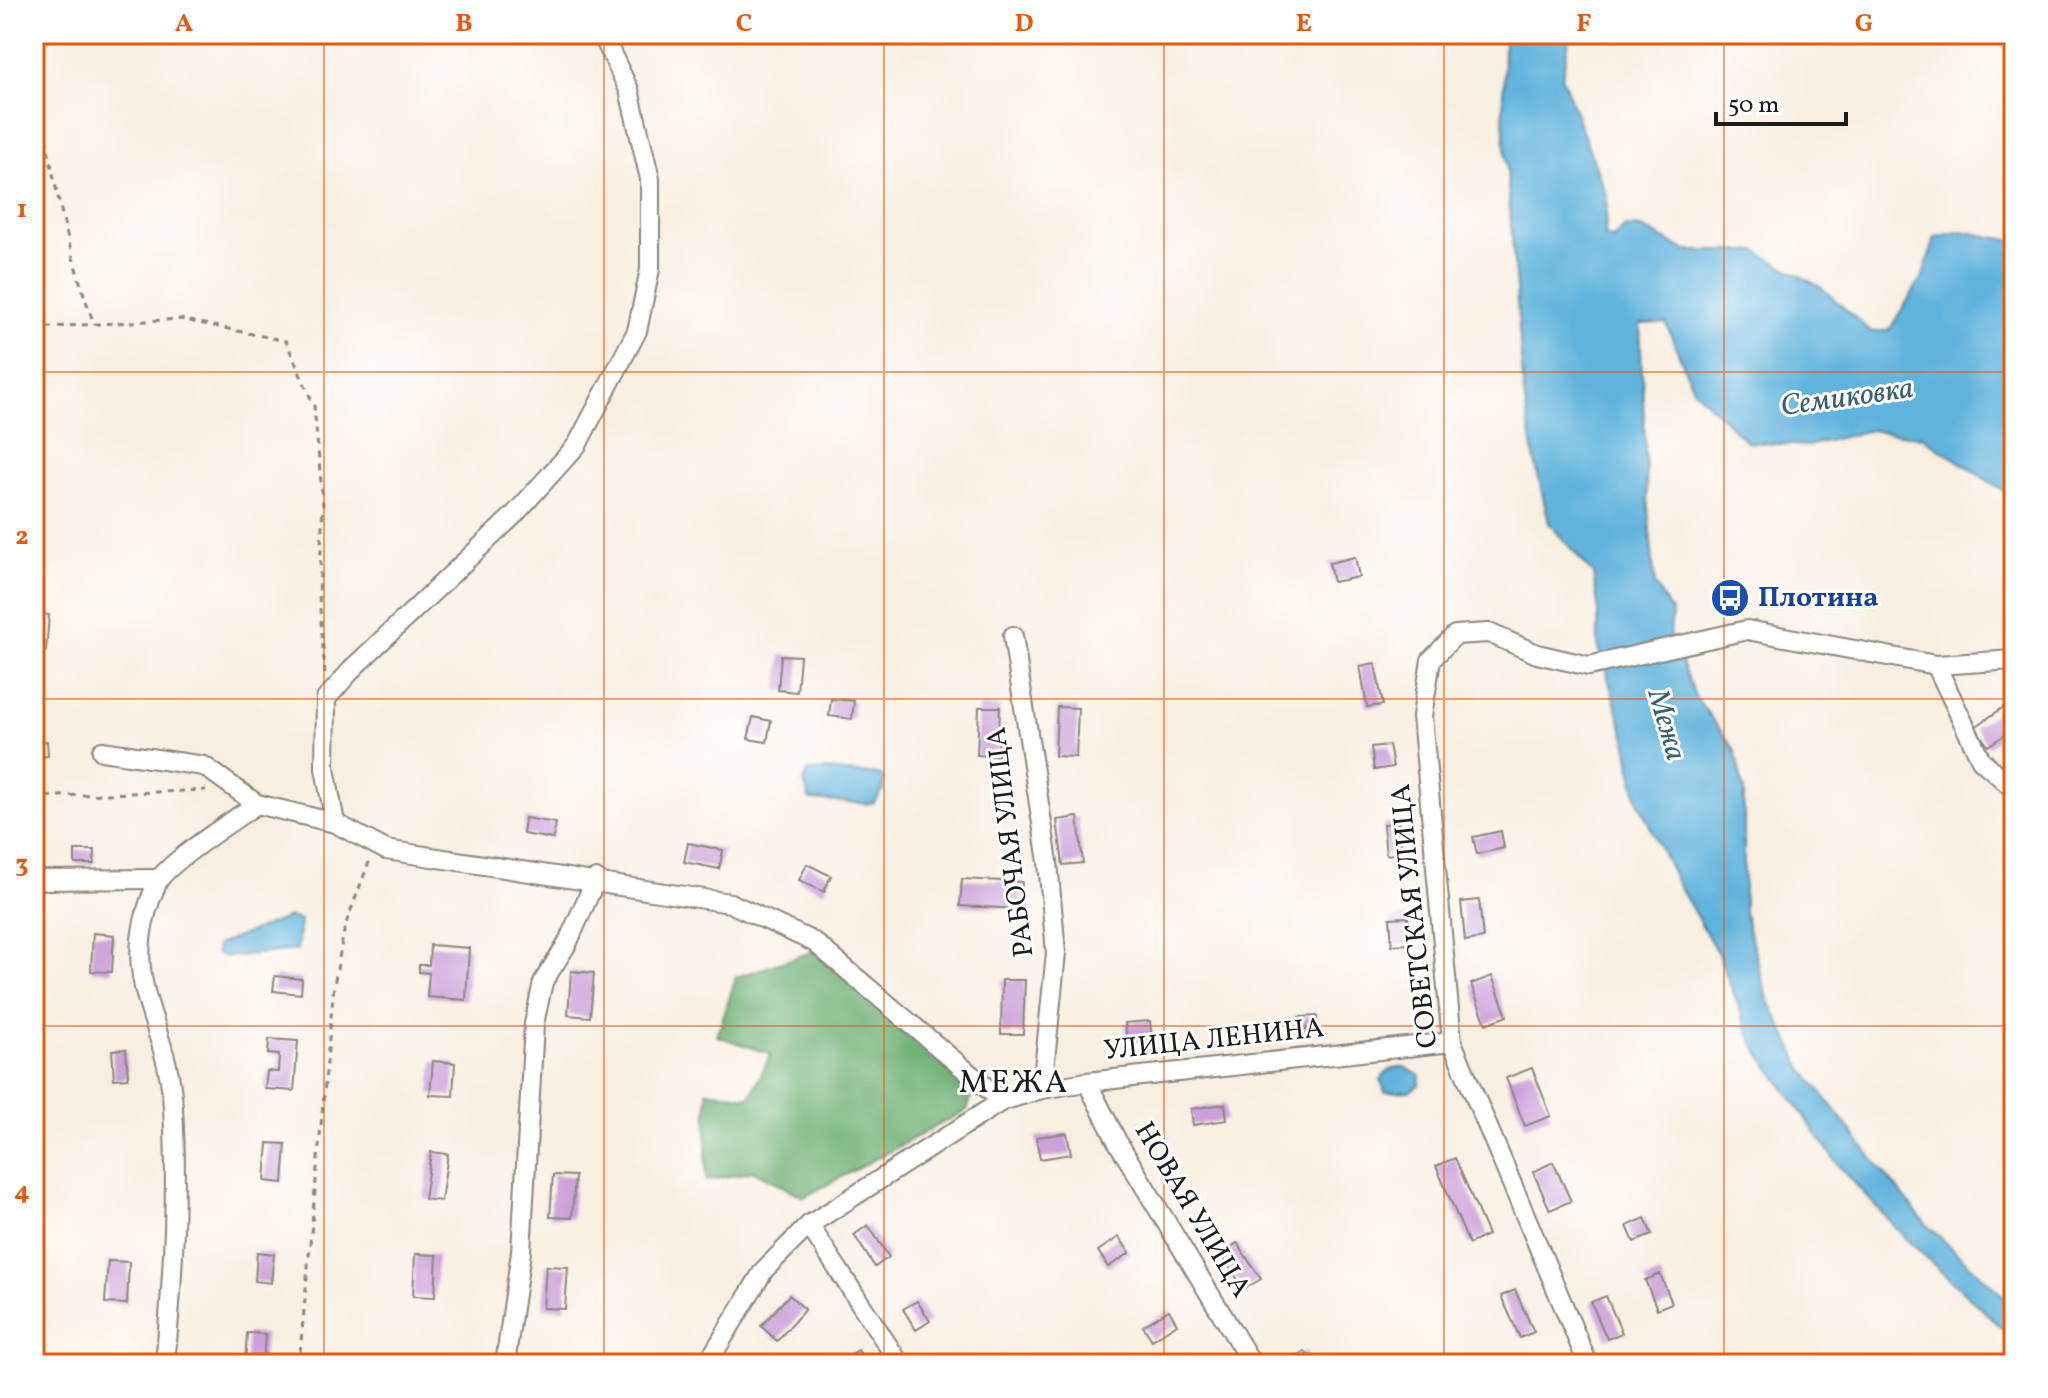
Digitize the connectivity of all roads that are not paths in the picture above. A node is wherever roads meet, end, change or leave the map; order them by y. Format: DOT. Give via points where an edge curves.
graph roads {
  1 [pos="602,34"];
  2 [pos="1013,636"];
  3 [pos="2014,660"];
  4 [pos="1936,665"];
  5 [pos="102,751"];
  6 [pos="2014,789"];
  7 [pos="257,804"];
  8 [pos="335,823"];
  9 [pos="158,879"];
  10 [pos="596,879"];
  11 [pos="34,880"];
  12 [pos="1452,1042"];
  13 [pos="1087,1082"];
  14 [pos="1042,1089"];
  15 [pos="1002,1101"];
  16 [pos="809,1225"];
  17 [pos="165,1364"];
  18 [pos="505,1364"];
  19 [pos="707,1364"];
  20 [pos="900,1364"];
  21 [pos="1252,1364"];
  22 [pos="1588,1364"];
  1 -- 8 [label="street" via="629,90 650,179 650,269 637,331 577,445 515,514 326,699 325,768"];
  2 -- 14 [label="street, РАБОЧАЯ УЛИЦА" via="1048,862 1056,953"];
  3 -- 4 [label="street"];
  4 -- 6 [label="street" via="1981,760"];
  4 -- 12 [label="street, СОВЕТСКАЯ УЛИЦА" via="1747,630 1589,666 1537,654 1489,633 1455,635 1431,660 1422,716"];
  5 -- 7 [label="street" via="204,766"];
  7 -- 8 [label="street"];
  7 -- 9 [label="street"];
  8 -- 10 [label="street" via="375,847"];
  9 -- 11 [label="street"];
  9 -- 17 [label="street" via="140,939 139,965 173,1105"];
  10 -- 15 [label="street" via="730,903 814,942"];
  10 -- 18 [label="street" via="543,982 534,1024 521,1252"];
  12 -- 13 [label="street, УЛИЦА ЛЕНИНА"];
  12 -- 22 [label="street, СОВЕТСКАЯ УЛИЦА"];
  13 -- 14 [label="street, УЛИЦА ЛЕНИНА"];
  13 -- 21 [label="street, НОВАЯ УЛИЦА"];
  14 -- 15 [label="street, УЛИЦА ЛЕНИНА"];
  15 -- 16 [label="street, УЛИЦА ЛЕНИНА"];
  16 -- 19 [label="street, УЛИЦА ЛЕНИНА" via="764,1270"];
  16 -- 20 [label="street"];
}
